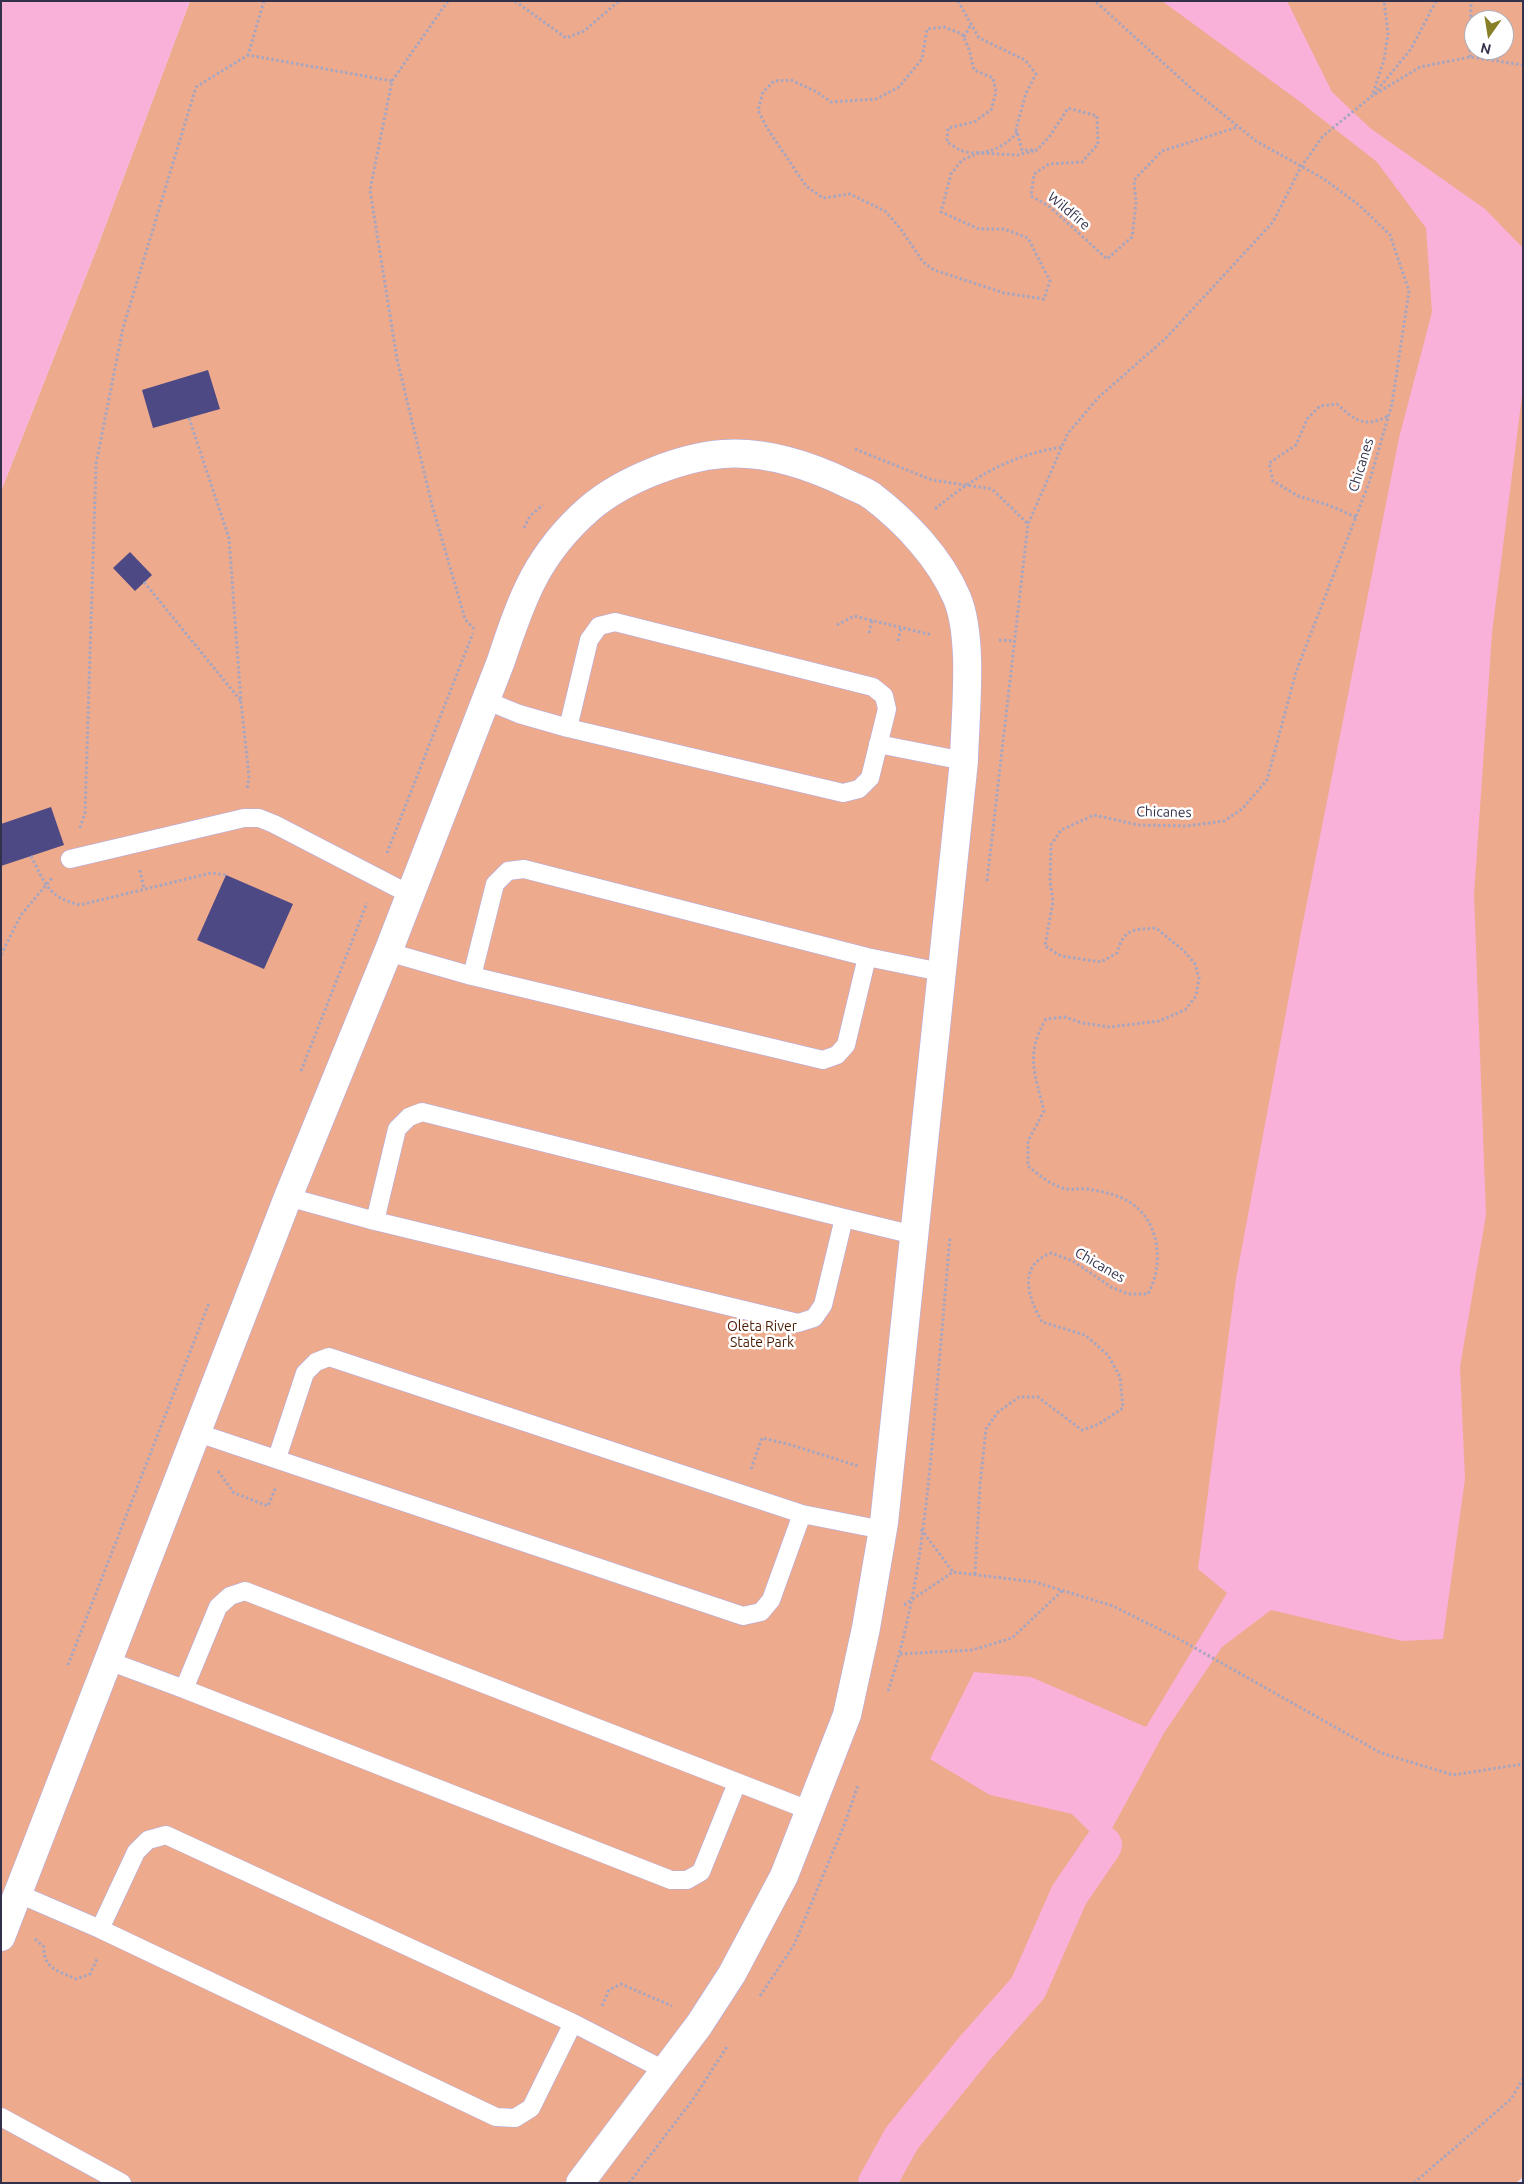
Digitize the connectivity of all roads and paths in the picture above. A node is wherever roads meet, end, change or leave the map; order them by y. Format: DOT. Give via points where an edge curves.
graph roads {
  1 [pos="264,1"];
  2 [pos="448,1"];
  3 [pos="515,1"];
  4 [pos="619,1"];
  5 [pos="958,1"];
  6 [pos="1096,1"];
  7 [pos="1384,1"];
  8 [pos="1436,1"];
  9 [pos="971,24"];
  10 [pos="963,37"];
  11 [pos="248,55"];
  12 [pos="1464,57"];
  13 [pos="1494,60"];
  14 [pos="1523,65"];
  15 [pos="392,81"];
  16 [pos="1372,96"];
  17 [pos="1238,127"];
  18 [pos="1017,132"];
  19 [pos="1037,150"];
  20 [pos="979,153"];
  21 [pos="1301,167"];
  22 [pos="1388,415"];
  23 [pos="189,418"];
  24 [pos="847,446"];
  25 [pos="1063,447"];
  26 [pos="964,485"];
  27 [pos="544,504"];
  28 [pos="1356,517"];
  29 [pos="521,533"];
  30 [pos="144,582"];
  31 [pos="872,620"];
  32 [pos="479,621"];
  33 [pos="837,625"];
  34 [pos="901,628"];
  35 [pos="474,630"];
  36 [pos="869,634"];
  37 [pos="933,635"];
  38 [pos="898,641"];
  39 [pos="501,661"];
  40 [pos="485,700"];
  41 [pos="241,702"];
  42 [pos="568,728"];
  43 [pos="878,744"];
  44 [pos="964,761"];
  45 [pos="246,799"];
  46 [pos="135,845"];
  47 [pos="31,856"];
  48 [pos="70,859"];
  49 [pos="226,875"];
  50 [pos="377,878"];
  51 [pos="46,885"];
  52 [pos="144,889"];
  53 [pos="409,894"];
  54 [pos="388,952"];
  55 [pos="1,955"];
  56 [pos="867,957"];
  57 [pos="942,972"];
  58 [pos="472,976"];
  59 [pos="299,1076"];
  60 [pos="288,1197"];
  61 [pos="844,1218"];
  62 [pos="375,1221"];
  63 [pos="914,1235"];
  64 [pos="212,1294"];
  65 [pos="198,1433"];
  66 [pos="277,1458"];
  67 [pos="860,1467"];
  68 [pos="213,1468"];
  69 [pos="743,1495"];
  70 [pos="268,1506"];
  71 [pos="802,1514"];
  72 [pos="883,1527"];
  73 [pos="953,1572"];
  74 [pos="975,1574"];
  75 [pos="1063,1590"];
  76 [pos="866,1628"];
  77 [pos="900,1654"];
  78 [pos="109,1660"];
  79 [pos="68,1667"];
  80 [pos="184,1689"];
  81 [pos="1523,1764"];
  82 [pos="737,1783"];
  83 [pos="811,1811"];
  84 [pos="19,1894"];
  85 [pos="100,1929"];
  86 [pos="32,1936"];
  87 [pos="1,1937"];
  88 [pos="676,2009"];
  89 [pos="573,2024"];
  90 [pos="590,2032"];
  91 [pos="664,2070"];
  92 [pos="1523,2078"];
  93 [pos="1,2117"];
  94 [pos="122,2183"];
  95 [pos="580,2183"];
  96 [pos="1414,2183"];
  1 -- 11 [label="path"];
  2 -- 15 [label="path"];
  3 -- 4 [label="path" via="566,38 584,31"];
  5 -- 9 [label="path"];
  6 -- 17 [label="path, Chicanes"];
  7 -- 16 [label="path" via="1388,33 1384,60"];
  8 -- 16 [label="path" via="1411,48"];
  9 -- 10 [label="path"];
  9 -- 18 [label="path" via="979,38 1025,60 1036,74 1026,93"];
  10 -- 20 [label="path" via="974,70 992,78 996,92 991,110 974,122 948,128 947,142 961,150"];
  10 -- 20 [label="path" via="944,27 927,29 922,59 899,87 876,99 831,102 791,80 774,81 763,92 758,110 806,186 824,198 850,194 885,211 923,262 934,270 1004,293 1044,299 1050,281 1028,238 1004,229 979,229 941,212 951,174 962,160"];
  11 -- 15 [label="path"];
  11 -- 48 [label="path" via="196,87 123,328 96,464 84,813"];
  12 -- 16 [label="path" via="1420,67"];
  13 -- 14 [label="path"];
  15 -- 35 [label="path" via="370,190 397,360 432,505 465,619"];
  16 -- 21 [label="path" via="1323,136"];
  17 -- 19 [label="path, Wildfire" via="1162,151 1134,180 1136,203 1132,237 1107,259 1050,207 1031,196 1034,174 1049,164 1082,162 1098,144 1097,116 1068,108"];
  17 -- 21 [label="path, Chicanes"];
  18 -- 19 [label="path" via="1022,150"];
  18 -- 20 [label="path" via="1011,141"];
  19 -- 20 [label="path" via="1018,155"];
  21 -- 22 [label="path, Chicanes" via="1324,178 1390,235 1409,291"];
  21 -- 25 [label="path" via="1273,222 1166,338 1099,397 1068,433"];
  22 -- 28 [label="path, Chicanes"];
  22 -- 28 [label="path" via="1373,423 1354,419 1337,404 1320,406 1307,419 1296,445 1269,463 1273,481 1298,496"];
  23 -- 41 [label="path" via="228,538"];
  24 -- 26 [label="path" via="932,480"];
  25 -- 26 [label="path" via="1026,454"];
  25 -- 26 [label="path" via="1028,524 992,489"];
  27 -- 29 [label="path" via="530,516"];
  28 -- 74 [label="path, Chicanes" via="1296,672 1267,780 1242,809 1224,821 1187,826 1138,825 1094,815 1061,830 1051,845 1053,901 1045,946 1061,956 1101,962 1117,953 1120,940 1131,930 1156,928 1184,951 1195,964 1199,978 1196,996 1185,1010 1159,1021 1110,1027 1065,1017 1046,1019 1036,1035 1032,1061 1044,1111 1028,1141 1028,1166 1046,1180 1066,1189 1085,1188 1113,1194 1138,1206 1153,1227 1158,1254 1156,1279 1148,1294 1128,1294 1111,1287 1073,1261 1051,1253 1038,1258 1030,1273 1028,1289 1042,1322 1085,1335 1108,1355 1120,1377 1123,1408 1099,1424 1082,1430 1038,1397 1019,1397 998,1412 986,1429"];
  30 -- 41 [label="path"];
  31 -- 33 [label="path" via="854,616"];
  31 -- 34 [label="path"];
  31 -- 36 [label="path"];
  32 -- 35 [label="path"];
  34 -- 37 [label="path"];
  34 -- 38 [label="path"];
  35 -- 39 [label="path"];
  35 -- 50 [label="path"];
  39 -- 40 [label="street"];
  39 -- 44 [label="street" via="516,614 535,573 559,538 591,507 628,482 672,464 724,454 773,457 820,471 871,495 914,534 941,568 957,599 966,639"];
  40 -- 42 [label="lane"];
  40 -- 53 [label="street"];
  41 -- 45 [label="path" via="249,776"];
  42 -- 43 [label="lane" via="843,793 859,789 870,778"];
  42 -- 43 [label="lane" via="589,640 599,626 615,622 873,687 884,696 887,708"];
  43 -- 44 [label="lane"];
  44 -- 57 [label="street"];
  46 -- 48 [label="lane"];
  46 -- 50 [label="lane" via="244,818 259,818"];
  46 -- 52 [label="path"];
  47 -- 51 [label="path"];
  48 -- 51 [label="path"];
  49 -- 52 [label="path" via="212,873"];
  50 -- 53 [label="lane"];
  50 -- 59 [label="path"];
  51 -- 52 [label="path" via="64,901 80,905"];
  51 -- 55 [label="path" via="21,915"];
  53 -- 54 [label="street"];
  54 -- 58 [label="lane"];
  54 -- 60 [label="street"];
  56 -- 57 [label="lane"];
  56 -- 58 [label="lane" via="846,1045 837,1055 824,1060"];
  56 -- 58 [label="lane" via="524,869 508,871 494,884"];
  57 -- 63 [label="street"];
  60 -- 62 [label="lane"];
  60 -- 65 [label="street"];
  61 -- 62 [label="lane" via="823,1305 814,1318 798,1323"];
  61 -- 62 [label="lane" via="422,1112 409,1117 397,1129"];
  61 -- 63 [label="lane"];
  63 -- 72 [label="street"];
  64 -- 79 [label="path"];
  65 -- 66 [label="lane"];
  65 -- 78 [label="street"];
  66 -- 69 [label="lane" via="304,1373 316,1362 329,1357"];
  66 -- 71 [label="lane" via="743,1616 761,1612 771,1600"];
  67 -- 69 [label="path" via="762,1438"];
  68 -- 70 [label="path" via="234,1493"];
  69 -- 71 [label="lane"];
  71 -- 72 [label="lane"];
  72 -- 73 [label="path" via="922,1529"];
  72 -- 76 [label="street"];
  73 -- 74 [label="path"];
  73 -- 76 [label="path"];
  74 -- 75 [label="path" via="1035,1582"];
  75 -- 77 [label="path" via="1012,1638 972,1650"];
  75 -- 81 [label="path" via="1113,1606 1179,1639 1381,1753 1453,1775"];
  76 -- 83 [label="street" via="847,1715"];
  78 -- 80 [label="lane"];
  78 -- 84 [label="street"];
  80 -- 82 [label="lane" via="218,1607 230,1596 245,1590"];
  80 -- 82 [label="lane" via="671,1880 687,1880 701,1872"];
  82 -- 83 [label="lane"];
  83 -- 91 [label="street" via="784,1876 740,1959 699,2025"];
  84 -- 85 [label="lane"];
  84 -- 87 [label="street"];
  85 -- 86 [label="path" via="100,1953 90,1974 76,1979 50,1967 43,1958 44,1947"];
  85 -- 89 [label="lane" via="136,1852 148,1840 166,1835"];
  85 -- 89 [label="lane" via="496,2117 515,2118 530,2108"];
  88 -- 90 [label="path" via="621,1984 609,1990"];
  89 -- 90 [label="lane"];
  90 -- 91 [label="lane"];
  91 -- 95 [label="street"];
  92 -- 96 [label="path" via="1511,2099"];
  93 -- 94 [label="lane"];
}
